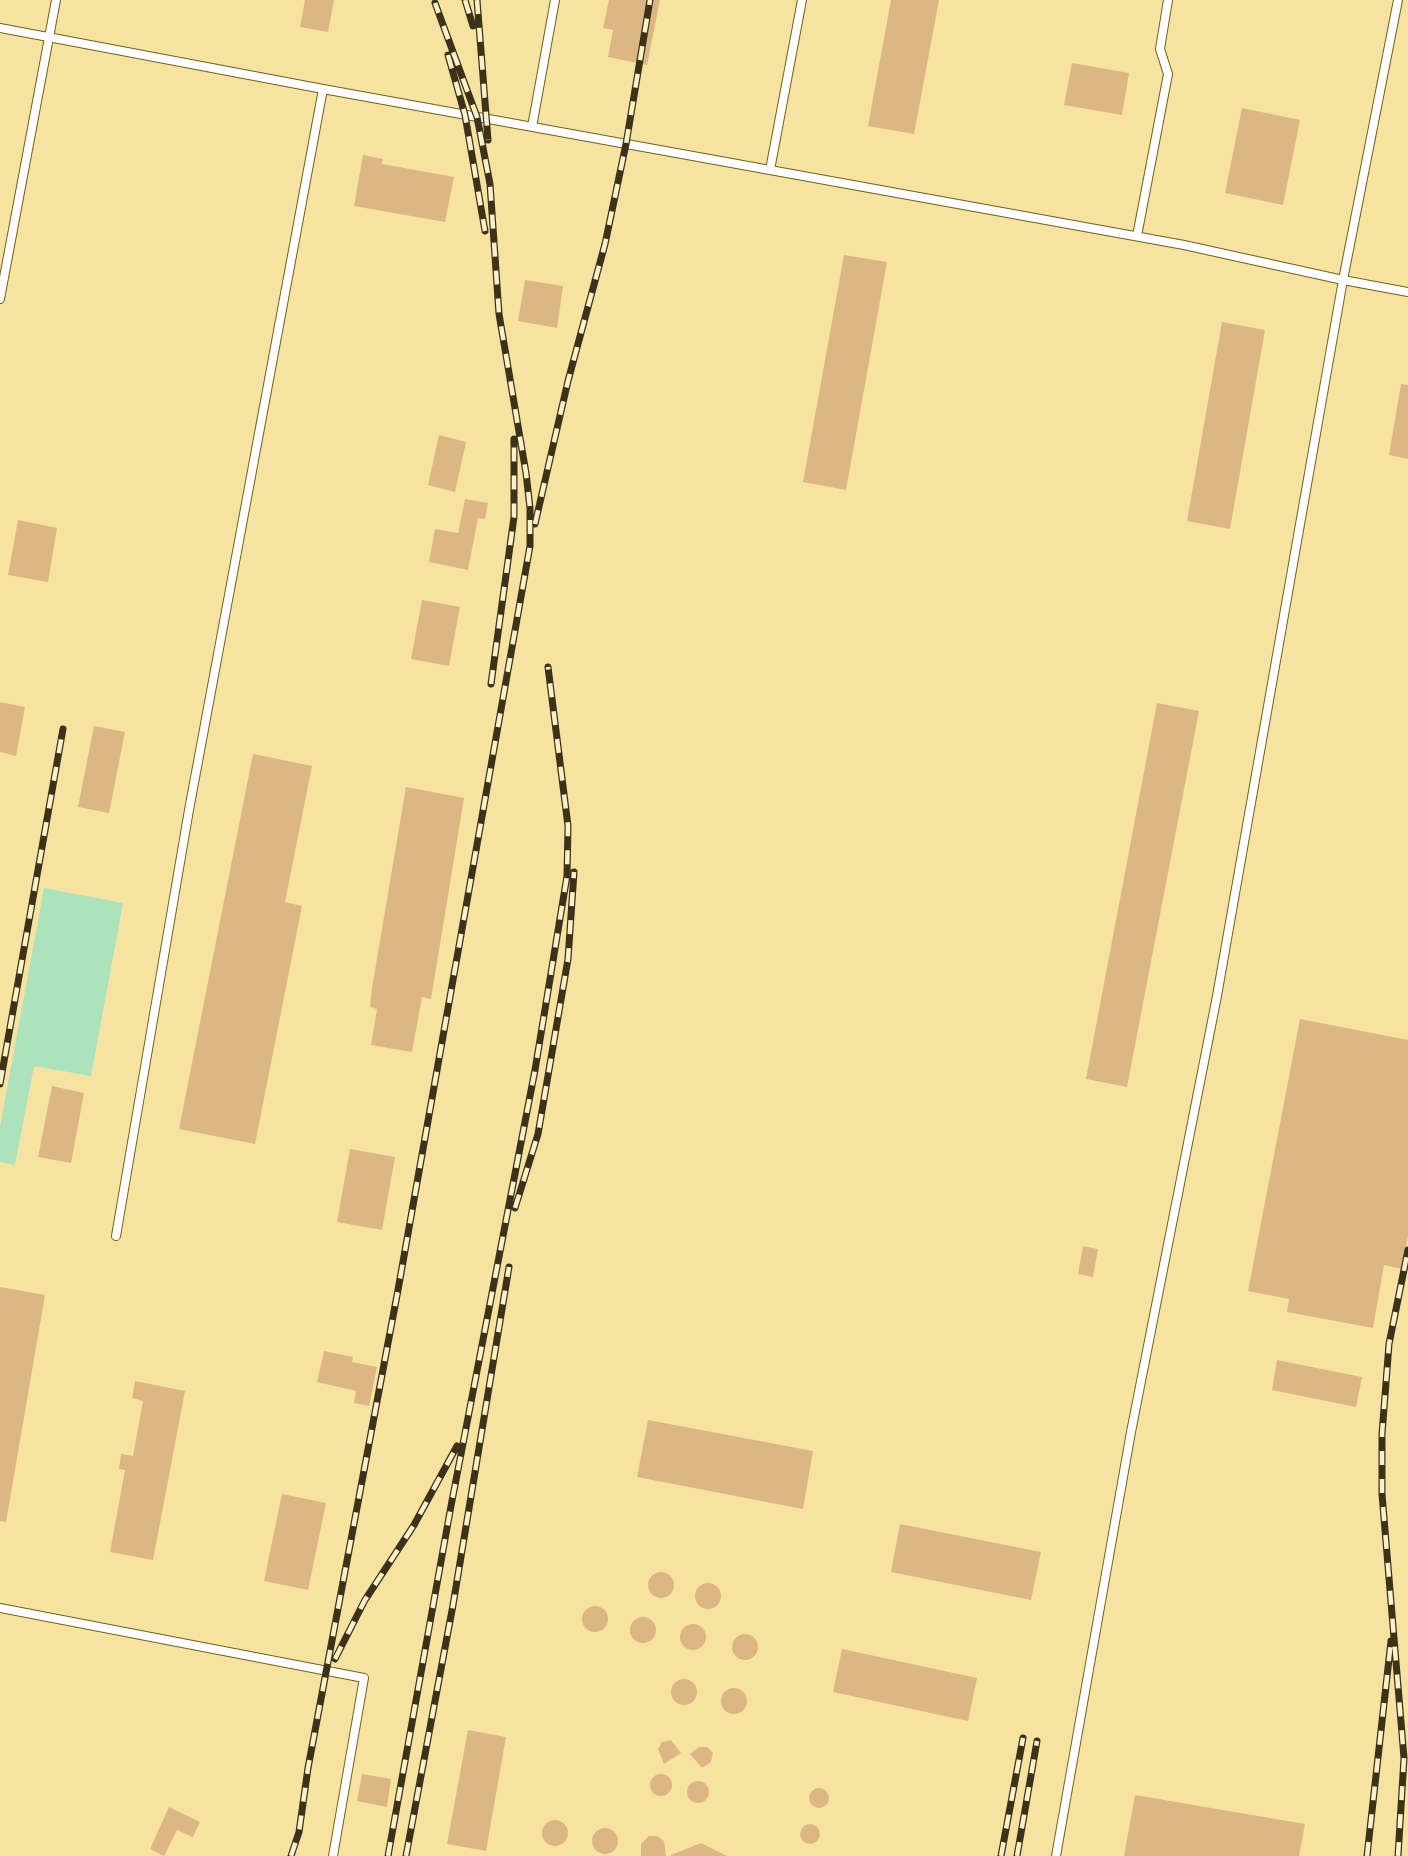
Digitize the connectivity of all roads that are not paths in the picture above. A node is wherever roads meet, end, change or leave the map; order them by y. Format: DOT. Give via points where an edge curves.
graph roads {
  1 [pos="56,0"];
  2 [pos="555,0"];
  3 [pos="802,0"];
  4 [pos="1168,0"];
  5 [pos="1398,0"];
  6 [pos="0,28"];
  7 [pos="50,37"];
  8 [pos="323,89"];
  9 [pos="532,127"];
  10 [pos="770,170"];
  11 [pos="1137,236"];
  12 [pos="1343,280"];
  13 [pos="1408,292"];
  14 [pos="0,299"];
  15 [pos="116,1236"];
  16 [pos="0,1608"];
  17 [pos="333,1856"];
  18 [pos="1056,1856"];
  1 -- 7 [label="lane"];
  2 -- 9 [label="lane"];
  3 -- 10 [label="lane"];
  4 -- 11 [label="lane" via="1160,49 1168,74"];
  5 -- 12 [label="lane"];
  6 -- 7 [label="lane"];
  7 -- 8 [label="lane"];
  7 -- 14 [label="lane"];
  8 -- 9 [label="lane"];
  8 -- 15 [label="lane" via="189,810"];
  9 -- 10 [label="lane"];
  10 -- 11 [label="lane"];
  11 -- 12 [label="lane"];
  12 -- 13 [label="lane"];
  12 -- 18 [label="lane" via="1217,996 1131,1432"];
  16 -- 17 [label="lane" via="364,1678"];
}
